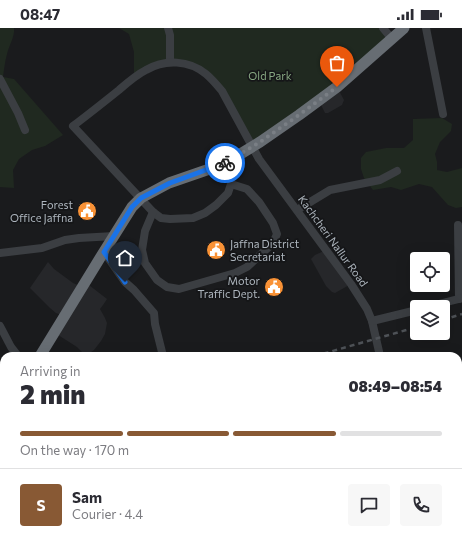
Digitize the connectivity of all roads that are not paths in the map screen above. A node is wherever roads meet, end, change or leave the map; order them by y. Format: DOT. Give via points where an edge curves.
graph roads {
  1 [pos="168,28"];
  2 [pos="383,28"];
  3 [pos="404,28"];
  4 [pos="426,28"];
  5 [pos="392,39"];
  6 [pos="170,62"];
  7 [pos="0,79"];
  8 [pos="443,114"];
  9 [pos="25,130"];
  10 [pos="252,147"];
  11 [pos="224,164"];
  12 [pos="397,171"];
  13 [pos="231,184"];
  14 [pos="141,198"];
  15 [pos="297,210"];
  16 [pos="153,212"];
  17 [pos="458,225"];
  18 [pos="114,236"];
  19 [pos="104,252"];
  20 [pos="0,253"];
  21 [pos="460,299"];
  22 [pos="450,302"];
  23 [pos="410,312"];
  24 [pos="372,321"];
  25 [pos="0,326"];
  26 [pos="15,352"];
  27 [pos="42,352"];
  28 [pos="162,352"];
  29 [pos="379,352"];
  1 -- 6 [label="street"];
  2 -- 5 [label="street"];
  3 -- 5 [label="highway"];
  4 -- 8 [label="street"];
  5 -- 10 [label="highway" via="337,87"];
  6 -- 10 [label="street, Kachcheri Nallur Road" via="194,66 206,73 222,91"];
  6 -- 14 [label="street" via="146,70 73,126"];
  7 -- 9 [label="street"];
  10 -- 11 [label="highway"];
  10 -- 15 [label="street, Kachcheri Nallur Road"];
  11 -- 13 [label="street"];
  11 -- 14 [label="highway" via="170,183"];
  12 -- 15 [label="street" via="380,180 330,190"];
  13 -- 16 [label="street" via="228,193 216,205 193,218 161,218"];
  13 -- 16 [label="street" via="246,189 259,202 277,234 274,243 235,274 179,289 167,287 157,280 145,263 142,250 145,231"];
  14 -- 16 [label="street"];
  14 -- 18 [label="highway" via="132,207"];
  15 -- 24 [label="street, Kachcheri Nallur Road" via="351,284"];
  17 -- 21 [label="street"];
  18 -- 19 [label="highway"];
  18 -- 20 [label="street" via="65,240 42,248"];
  19 -- 27 [label="highway"];
  19 -- 28 [label="street" via="125,282 154,313"];
  21 -- 22 [label="street"];
  23 -- 24 [label="street"];
  24 -- 29 [label="street, Kachcheri Nallur Road"];
  25 -- 26 [label="street"];
}
